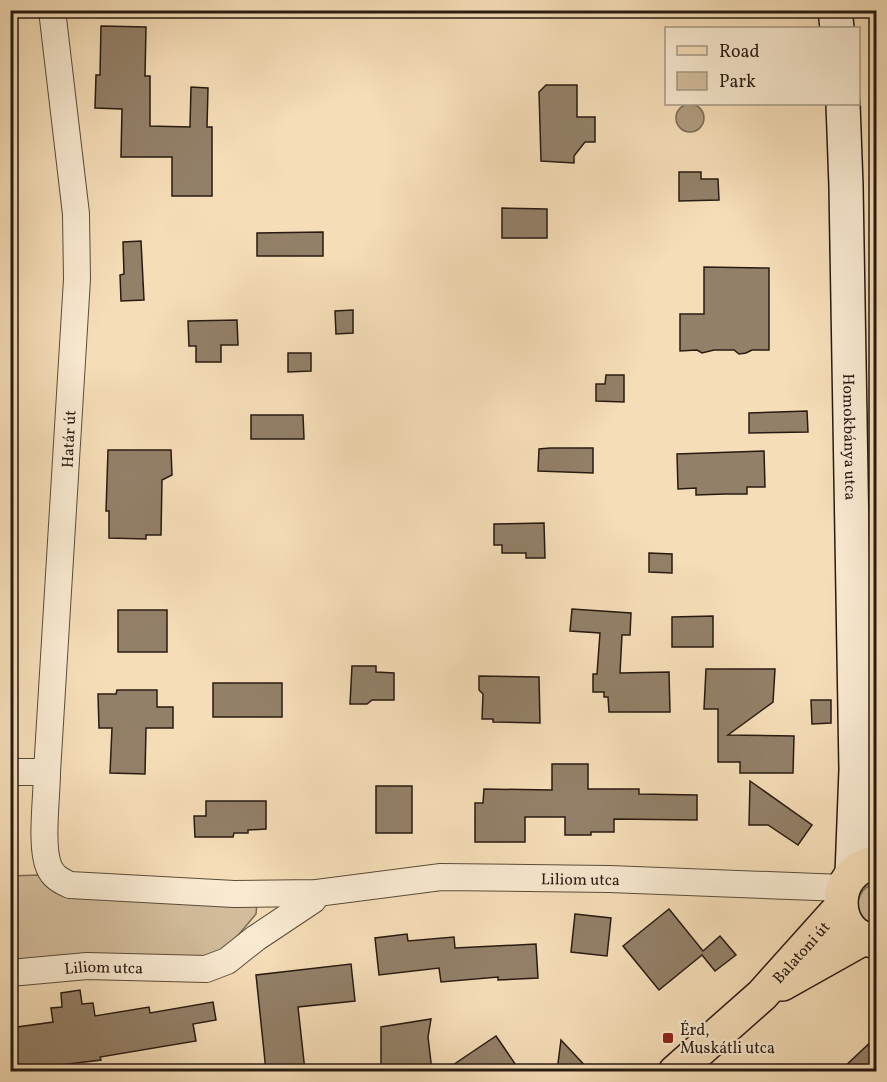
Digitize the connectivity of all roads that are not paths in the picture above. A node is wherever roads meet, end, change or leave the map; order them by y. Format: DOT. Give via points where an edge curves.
graph roads {
  1 [pos="52,10"];
  2 [pos="835,10"];
  3 [pos="837,27"];
  4 [pos="843,105"];
  5 [pos="856,770"];
  6 [pos="10,772"];
  7 [pos="47,772"];
  8 [pos="876,831"];
  9 [pos="49,868"];
  10 [pos="853,883"];
  11 [pos="317,893"];
  12 [pos="870,939"];
  13 [pos="10,973"];
  14 [pos="762,995"];
  15 [pos="675,1071"];
  1 -- 7 [label="street, Határ út" via="76,214 77,279"];
  2 -- 3 [label="street"];
  4 -- 5 [label="street, Homokbánya utca"];
  5 -- 8 [label="street, Homokbánya utca"];
  5 -- 10 [label="street, Homokbánya utca"];
  6 -- 7 [label="street"];
  7 -- 9 [label="street, Határ út" via="45,853"];
  9 -- 11 [label="street, Liliom utca" via="56,878 70,885 234,894"];
  10 -- 11 [label="street, Liliom utca" via="441,877"];
  10 -- 12 [label="main road" via="848,926"];
  10 -- 14 [label="main road, Balatoni út"];
  11 -- 13 [label="street, Liliom utca" via="313,900 227,961 206,969 87,966"];
  12 -- 14 [label="main road, Balatoni út"];
  14 -- 15 [label="main road, Balatoni út"];
}
